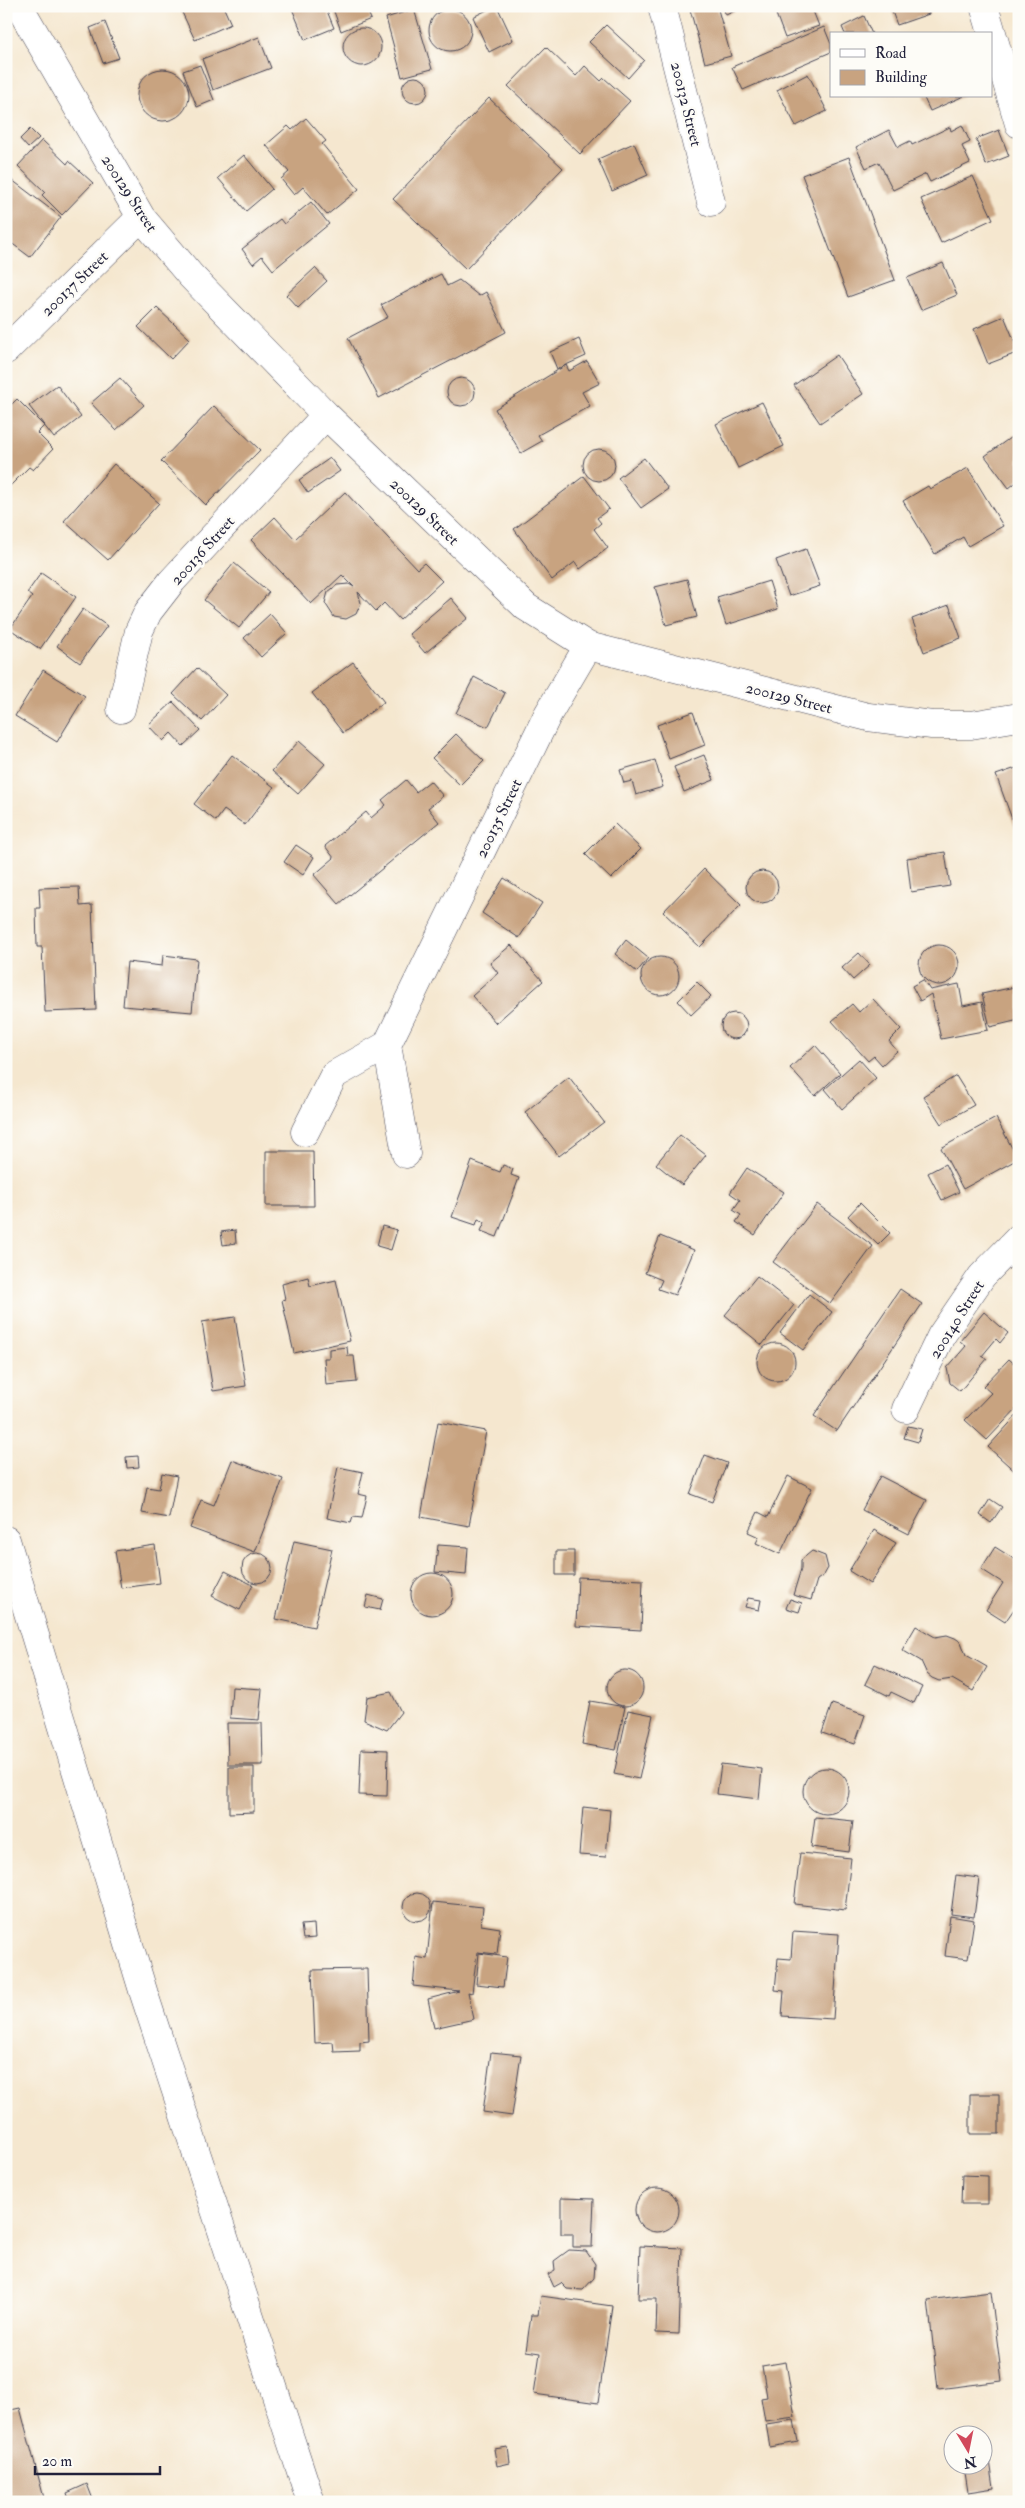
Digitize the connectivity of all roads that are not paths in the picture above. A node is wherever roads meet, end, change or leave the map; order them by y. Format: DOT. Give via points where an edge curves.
graph roads {
  1 [pos="19,6"];
  2 [pos="662,6"];
  3 [pos="984,6"];
  4 [pos="992,32"];
  5 [pos="992,33"];
  6 [pos="1019,124"];
  7 [pos="711,202"];
  8 [pos="141,217"];
  9 [pos="6,350"];
  10 [pos="326,415"];
  11 [pos="588,646"];
  12 [pos="121,709"];
  13 [pos="1019,717"];
  14 [pos="387,1046"];
  15 [pos="305,1132"];
  16 [pos="406,1154"];
  17 [pos="1019,1238"];
  18 [pos="906,1409"];
  19 [pos="6,1540"];
  20 [pos="311,2502"];
  1 -- 8 [label="street, 200129 Street"];
  2 -- 7 [label="street, 200132 Street"];
  3 -- 4 [label="street"];
  5 -- 6 [label="street"];
  8 -- 9 [label="street, 200137 Street"];
  8 -- 10 [label="street, 200129 Street" via="191,276"];
  10 -- 11 [label="street, 200129 Street" via="526,607"];
  10 -- 12 [label="street, 200136 Street" via="172,581 148,612 139,631"];
  11 -- 13 [label="street, 200129 Street" via="868,716 942,725 971,725"];
  11 -- 14 [label="street, 200135 Street" via="548,714"];
  14 -- 15 [label="street" via="334,1075"];
  14 -- 16 [label="street"];
  17 -- 18 [label="street, 200140 Street" via="982,1276 941,1336"];
  19 -- 20 [label="street" via="144,1994"];
}
